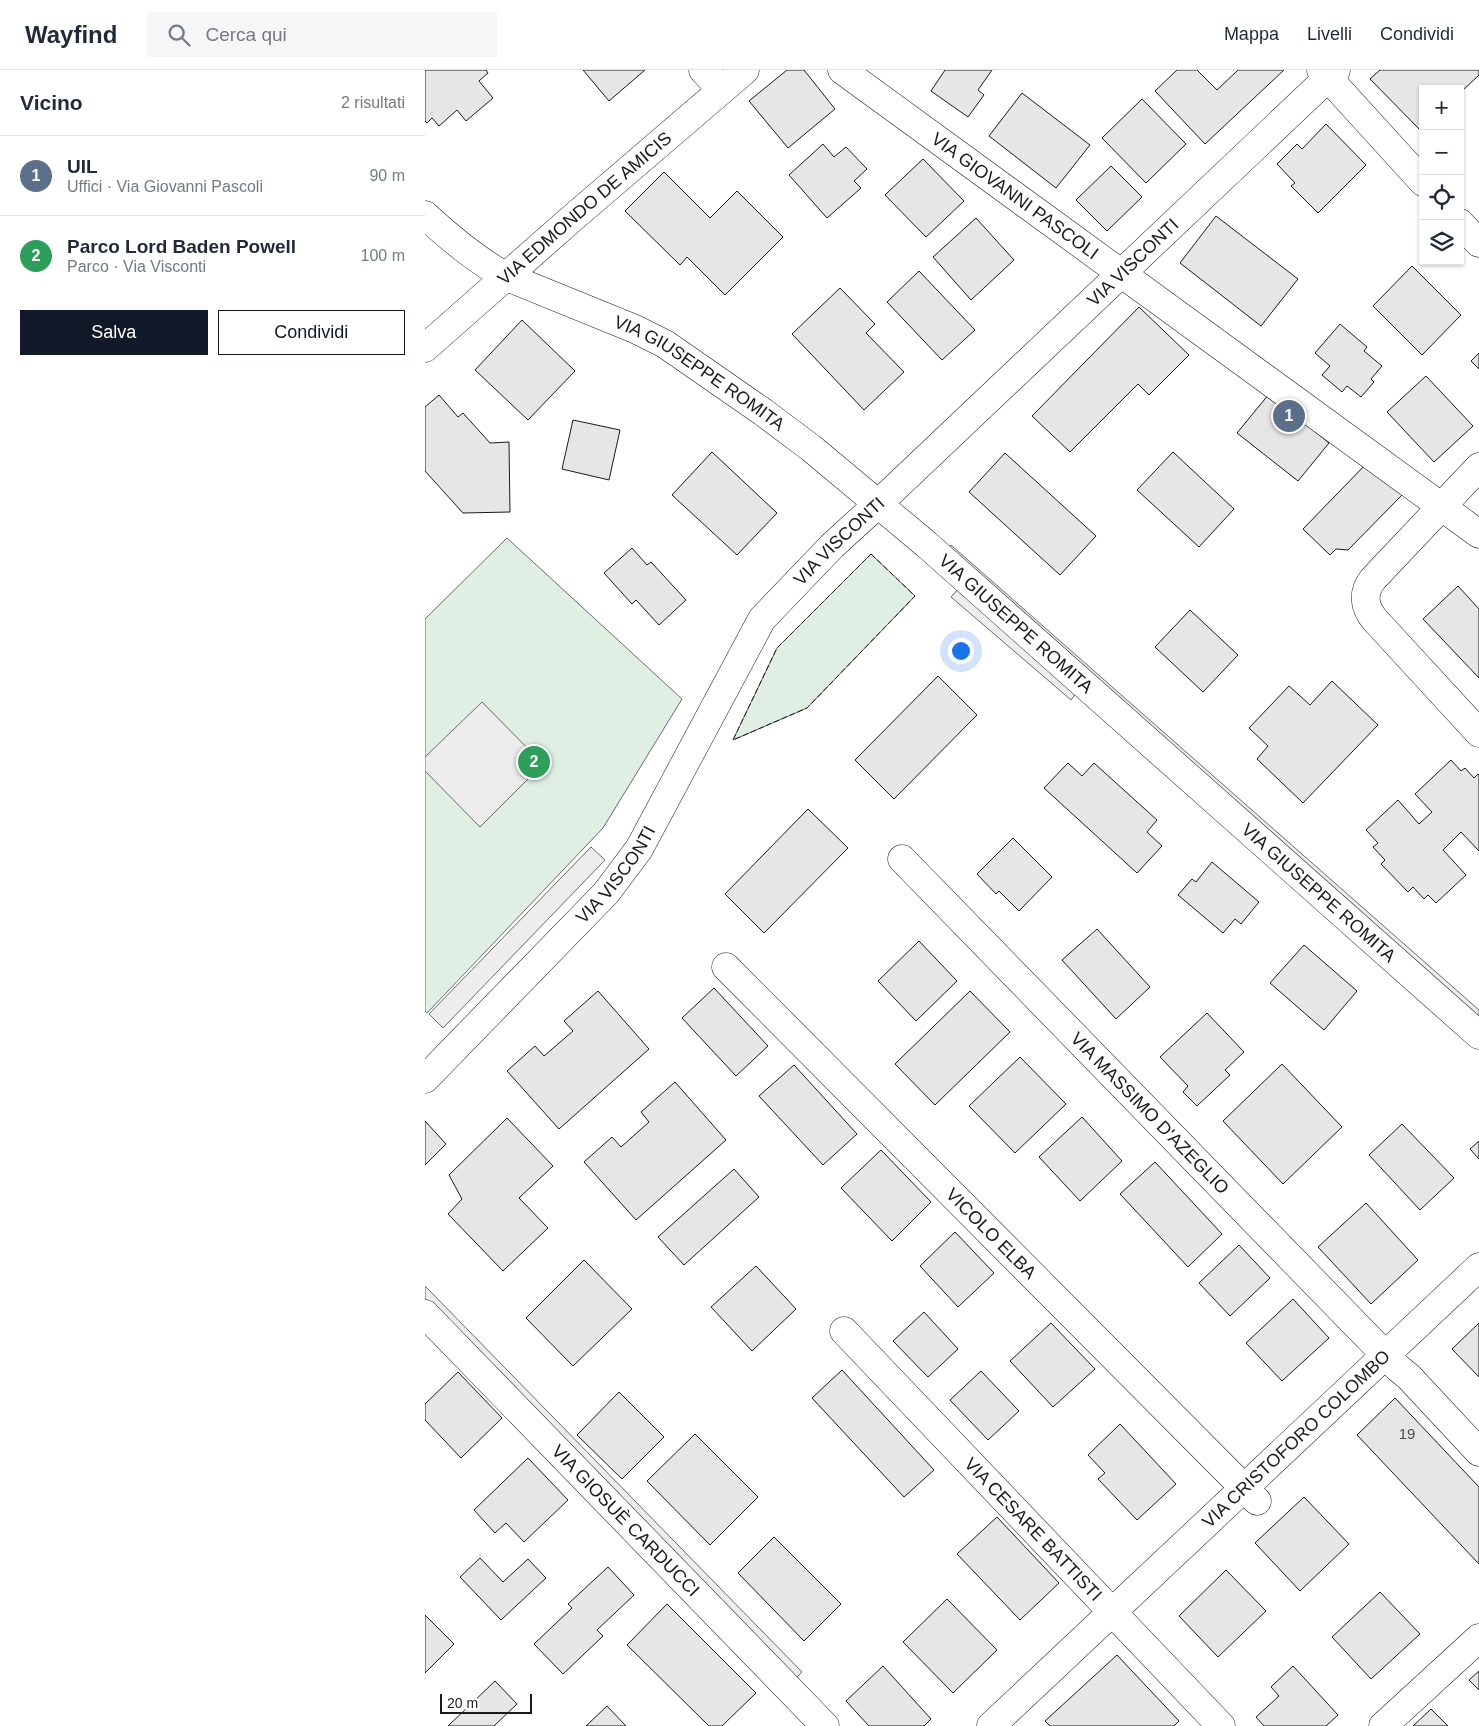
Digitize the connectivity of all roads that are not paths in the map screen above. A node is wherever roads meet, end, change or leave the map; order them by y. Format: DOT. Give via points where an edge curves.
graph roads {
  1 [pos="703,70"];
  2 [pos="745,70"];
  3 [pos="842,70"];
  4 [pos="1328,73"];
  5 [pos="722,90"];
  6 [pos="1419,177"];
  7 [pos="425,215"];
  8 [pos="1464,227"];
  9 [pos="1479,243"];
  10 [pos="1121,274"];
  11 [pos="507,277"];
  12 [pos="425,348"];
  13 [pos="1479,466"];
  14 [pos="879,503"];
  15 [pos="1441,505"];
  16 [pos="1479,534"];
  17 [pos="1479,733"];
  18 [pos="902,859"];
  19 [pos="726,967"];
  20 [pos="1479,1035"];
  21 [pos="425,1079"];
  22 [pos="1479,1267"];
  23 [pos="1479,1292"];
  24 [pos="425,1314"];
  25 [pos="844,1331"];
  26 [pos="1392,1361"];
  27 [pos="1479,1452"];
  28 [pos="1250,1494"];
  29 [pos="1118,1619"];
  30 [pos="1479,1638"];
  31 [pos="825,1726"];
  32 [pos="991,1726"];
  33 [pos="1018,1726"];
  34 [pos="1221,1726"];
  35 [pos="1383,1726"];
  1 -- 5 [label="street"];
  2 -- 5 [label="street, VIA EDMONDO DE AMICIS"];
  3 -- 10 [label="street, VIA GIOVANNI PASCOLI"];
  4 -- 6 [label="street"];
  4 -- 10 [label="street, VIA VISCONTI"];
  5 -- 11 [label="street, VIA EDMONDO DE AMICIS"];
  7 -- 11 [label="street, VIA GIUSEPPE ROMITA" via="470,254"];
  8 -- 9 [label="street"];
  10 -- 14 [label="street, VIA VISCONTI"];
  10 -- 15 [label="street, VIA GIOVANNI PASCOLI"];
  11 -- 12 [label="street, VIA EDMONDO DE AMICIS"];
  11 -- 14 [label="street, VIA GIUSEPPE ROMITA" via="665,344 794,435"];
  13 -- 15 [label="street"];
  14 -- 20 [label="street, VIA GIUSEPPE ROMITA"];
  14 -- 21 [label="street, VIA VISCONTI" via="832,546 762,619 639,849 618,878"];
  15 -- 16 [label="street, VIA GIOVANNI PASCOLI"];
  15 -- 17 [label="street" via="1373,579 1365,594 1365,602 1375,620"];
  18 -- 26 [label="street, VIA MASSIMO D'AZEGLIO"];
  19 -- 28 [label="street, VICOLO ELBA"];
  22 -- 26 [label="street, VIA CRISTOFORO COLOMBO"];
  23 -- 26 [label="street, VIA CRISTOFORO COLOMBO"];
  24 -- 31 [label="street, VIA GIOSUÈ CARDUCCI"];
  25 -- 29 [label="street, VIA CESARE BATTISTI"];
  26 -- 27 [label="street, VIA MASSIMO D'AZEGLIO"];
  26 -- 28 [label="street, VIA CRISTOFORO COLOMBO"];
  28 -- 29 [label="street, VIA CRISTOFORO COLOMBO"];
  29 -- 32 [label="street"];
  29 -- 33 [label="street"];
  29 -- 34 [label="street, VIA CESARE BATTISTI"];
  30 -- 35 [label="street"];
}
